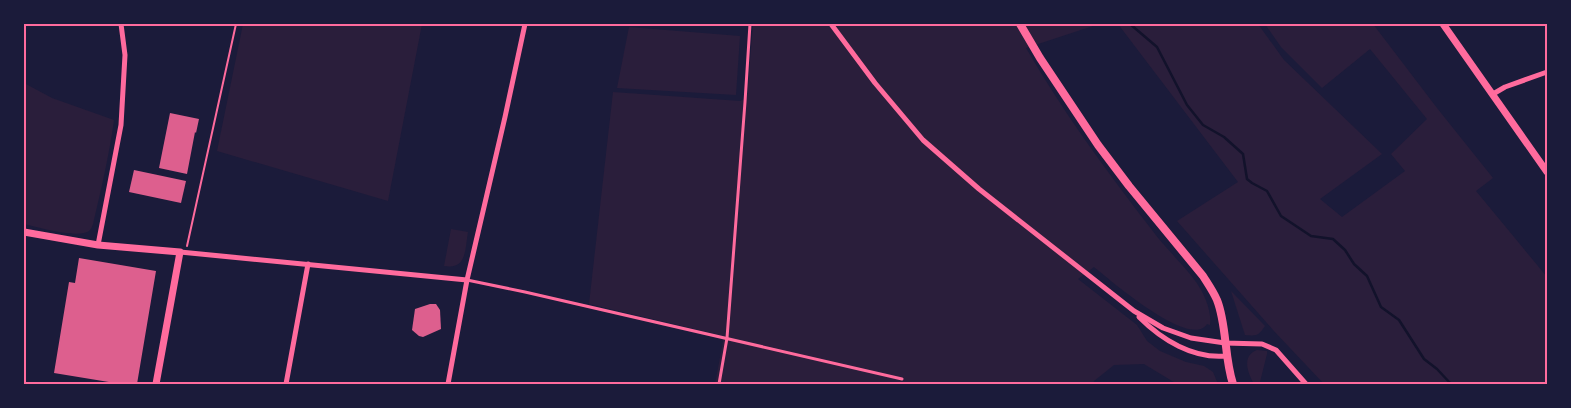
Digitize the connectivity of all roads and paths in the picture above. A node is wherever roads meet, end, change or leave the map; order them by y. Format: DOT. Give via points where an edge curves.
graph roads {
  1 [pos="121,24"];
  2 [pos="236,24"];
  3 [pos="525,24"];
  4 [pos="750,24"];
  5 [pos="831,24"];
  6 [pos="1020,24"];
  7 [pos="1443,24"];
  8 [pos="1547,72"];
  9 [pos="1492,94"];
  10 [pos="1547,172"];
  11 [pos="24,232"];
  12 [pos="98,245"];
  13 [pos="183,252"];
  14 [pos="308,264"];
  15 [pos="466,280"];
  16 [pos="1134,311"];
  17 [pos="727,338"];
  18 [pos="1225,343"];
  19 [pos="1226,356"];
  20 [pos="902,379"];
  21 [pos="156,384"];
  22 [pos="286,384"];
  23 [pos="448,384"];
  24 [pos="718,384"];
  25 [pos="1233,384"];
  26 [pos="1306,384"];
  1 -- 12 [label="street" via="125,56 121,125"];
  2 -- 13 [label="path" via="211,145"];
  3 -- 15 [label="street"];
  4 -- 17 [label="lane"];
  5 -- 16 [label="street" via="923,140 978,189"];
  6 -- 18 [label="main road" via="1098,146 1207,282 1217,301"];
  7 -- 9 [label="street"];
  8 -- 9 [label="street"];
  9 -- 10 [label="street"];
  11 -- 12 [label="street"];
  12 -- 13 [label="street"];
  13 -- 14 [label="street"];
  13 -- 21 [label="street"];
  14 -- 15 [label="street"];
  14 -- 22 [label="street"];
  15 -- 17 [label="lane"];
  15 -- 23 [label="street"];
  16 -- 18 [label="street" via="1181,335"];
  16 -- 19 [label="street" via="1156,332 1177,345 1204,355"];
  17 -- 20 [label="lane"];
  17 -- 24 [label="lane"];
  18 -- 19 [label="main road"];
  18 -- 26 [label="street" via="1257,344 1276,350"];
  19 -- 25 [label="main road"];
}
